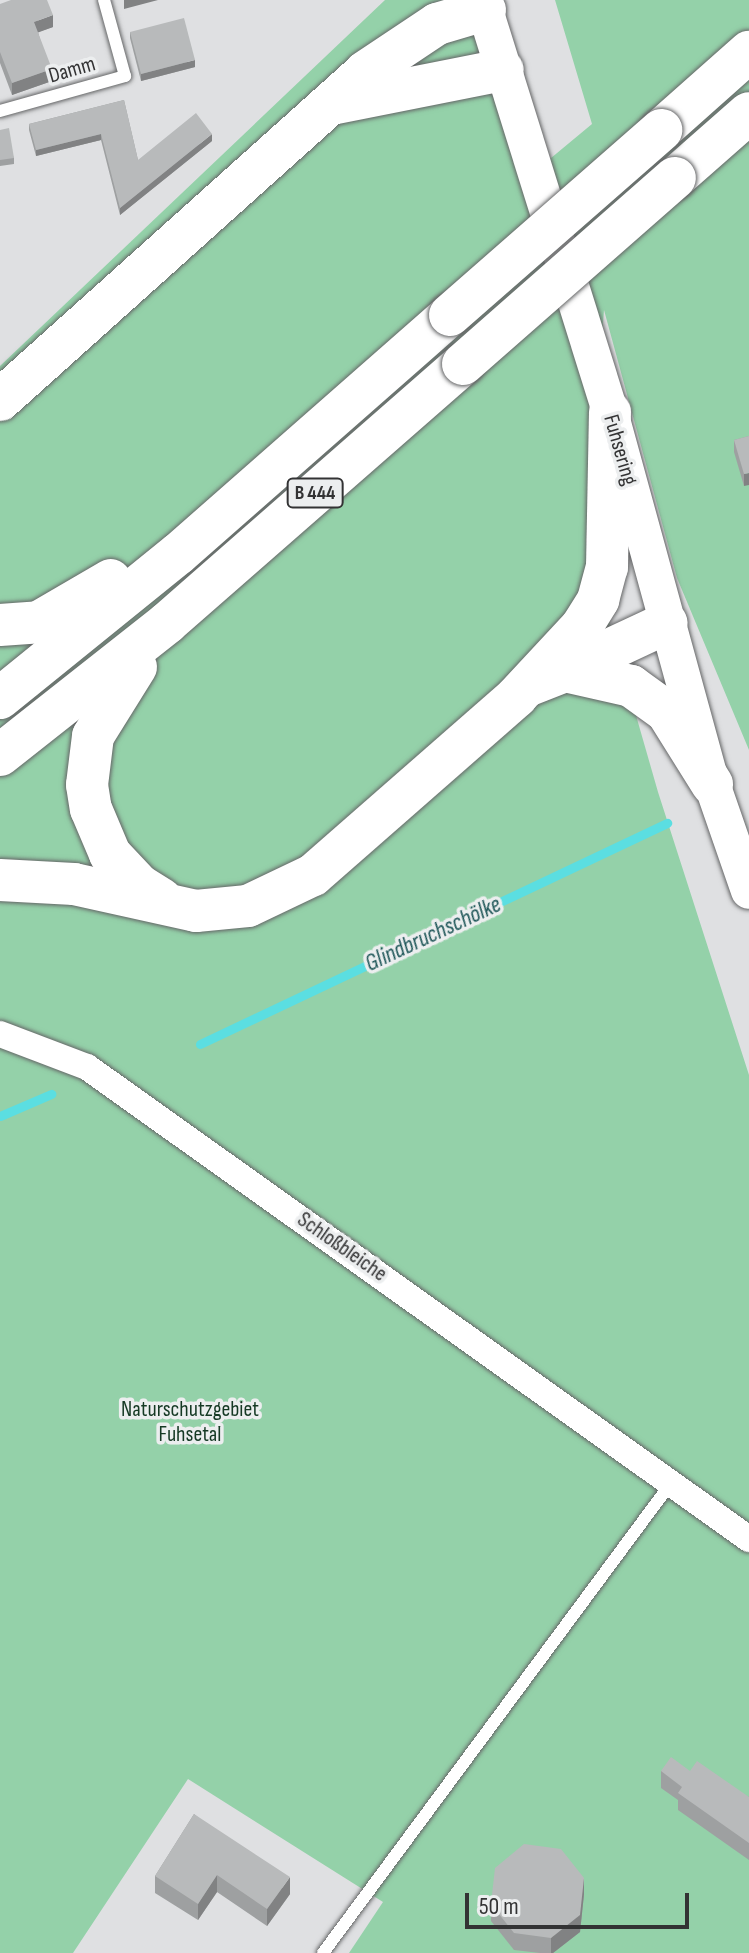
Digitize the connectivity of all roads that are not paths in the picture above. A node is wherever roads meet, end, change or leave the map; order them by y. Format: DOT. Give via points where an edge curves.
graph roads {
  1 [pos="104,0"];
  2 [pos="485,10"];
  3 [pos="749,52"];
  4 [pos="503,70"];
  5 [pos="331,104"];
  6 [pos="0,111"];
  7 [pos="749,113"];
  8 [pos="0,400"];
  9 [pos="610,412"];
  10 [pos="178,554"];
  11 [pos="167,623"];
  12 [pos="667,623"];
  13 [pos="0,625"];
  14 [pos="582,626"];
  15 [pos="565,671"];
  16 [pos="527,686"];
  17 [pos="0,698"];
  18 [pos="0,755"];
  19 [pos="712,784"];
  20 [pos="0,880"];
  21 [pos="749,891"];
  22 [pos="196,911"];
  23 [pos="0,1034"];
  24 [pos="672,1480"];
  25 [pos="749,1539"];
  26 [pos="323,1953"];
  1 -- 6 [label="lane, Damm" via="125,76"];
  2 -- 4 [label="main road, Fuhsering"];
  2 -- 5 [label="highway" via="437,24 400,44"];
  3 -- 10 [label="highway, B 444, bridge"];
  4 -- 5 [label="highway"];
  4 -- 9 [label="main road, Fuhsering"];
  5 -- 8 [label="highway"];
  7 -- 11 [label="highway, B 444, bridge"];
  9 -- 12 [label="main road, Fuhsering"];
  9 -- 14 [label="highway" via="607,567 598,600"];
  10 -- 13 [label="highway" via="138,564 39,622"];
  10 -- 17 [label="highway, B 444"];
  11 -- 18 [label="highway, B 444"];
  11 -- 22 [label="highway" via="103,714 93,736 87,785 99,832 123,870 156,897"];
  12 -- 14 [label="highway" via="635,612 614,613"];
  12 -- 15 [label="highway"];
  12 -- 19 [label="main road, Fuhsering"];
  14 -- 16 [label="highway"];
  15 -- 16 [label="highway"];
  15 -- 19 [label="highway" via="610,677 650,697 667,712"];
  16 -- 22 [label="highway" via="313,875 248,906"];
  19 -- 21 [label="main road, Fuhsering"];
  20 -- 22 [label="highway" via="74,884"];
  23 -- 24 [label="street, Schloßbleiche" via="87,1067"];
  24 -- 25 [label="street, Schloßbleiche"];
  24 -- 26 [label="lane"];
}
